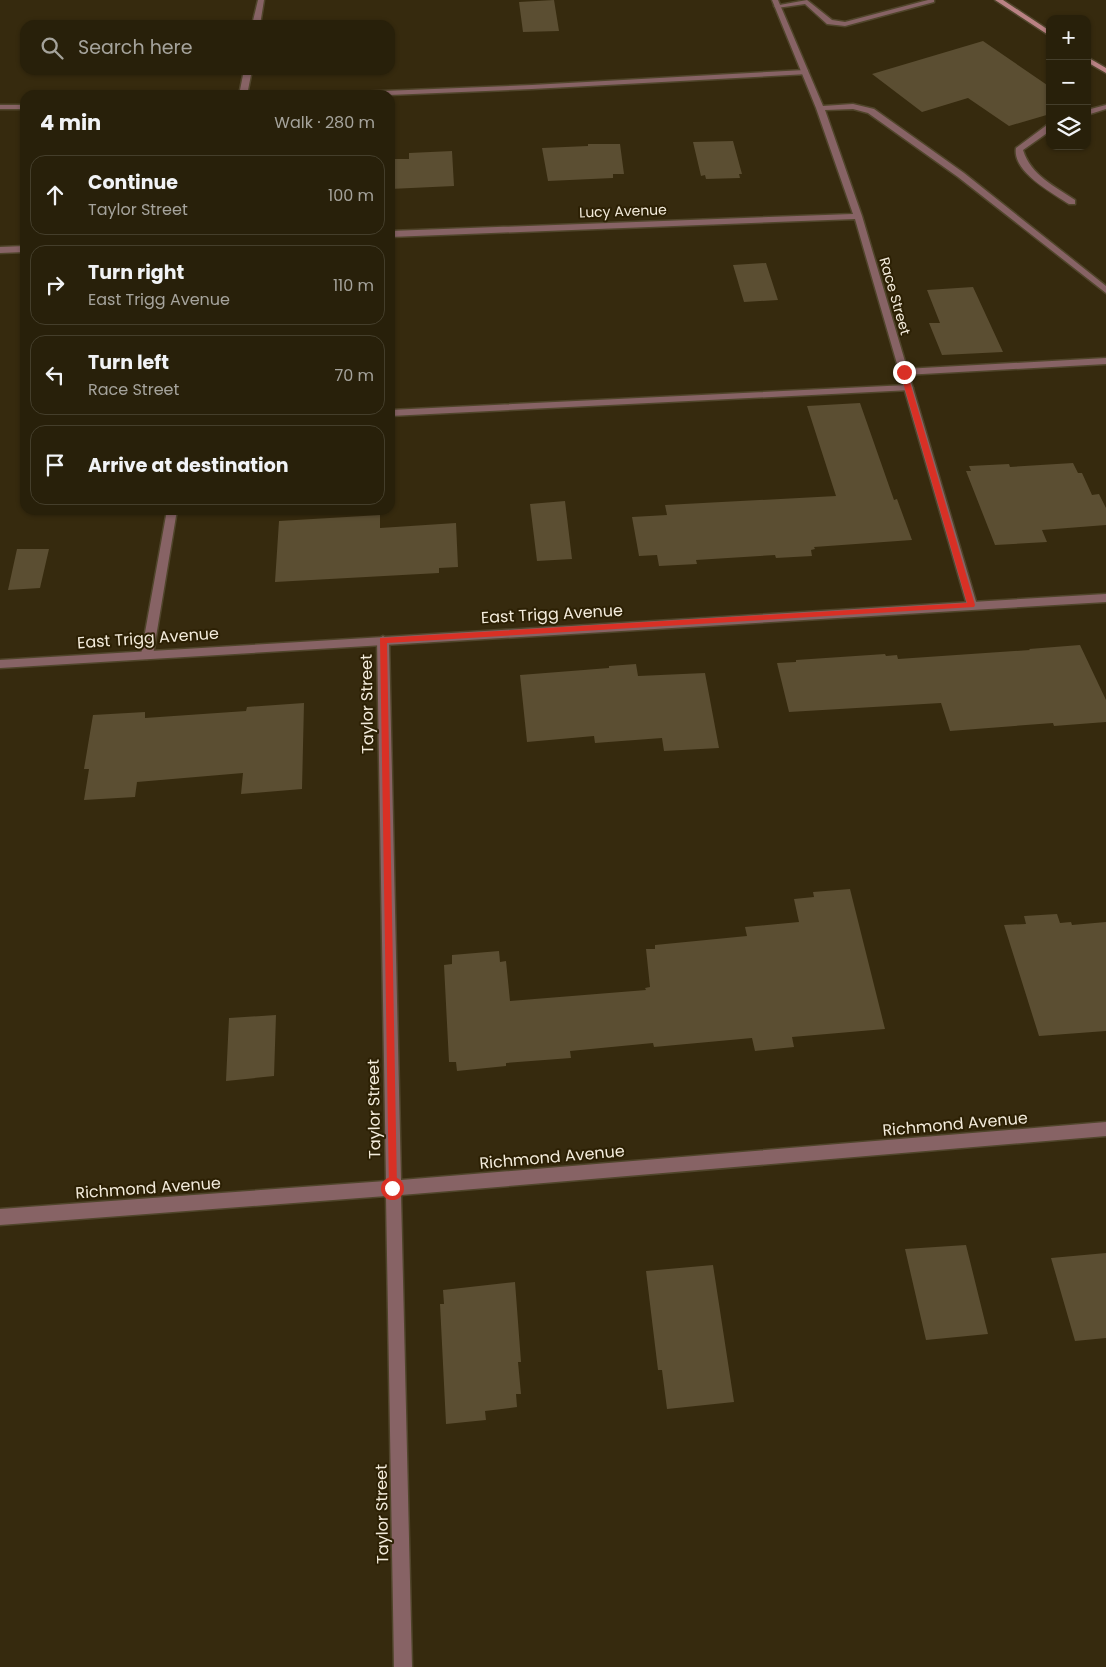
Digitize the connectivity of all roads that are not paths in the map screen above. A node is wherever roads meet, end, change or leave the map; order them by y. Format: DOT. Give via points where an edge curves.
graph roads {
  1 [pos="261,0"];
  2 [pos="815,0"];
  3 [pos="931,0"];
  4 [pos="998,0"];
  5 [pos="807,2"];
  6 [pos="776,3"];
  7 [pos="257,20"];
  8 [pos="1046,31"];
  9 [pos="1089,60"];
  10 [pos="1106,71"];
  11 [pos="805,72"];
  12 [pos="247,75"];
  13 [pos="244,90"];
  14 [pos="395,92"];
  15 [pos="20,106"];
  16 [pos="0,107"];
  17 [pos="1106,107"];
  18 [pos="820,108"];
  19 [pos="1091,112"];
  20 [pos="1046,130"];
  21 [pos="1072,202"];
  22 [pos="858,216"];
  23 [pos="395,234"];
  24 [pos="20,249"];
  25 [pos="0,250"];
  26 [pos="1106,290"];
  27 [pos="1106,361"];
  28 [pos="904,372"];
  29 [pos="908,388"];
  30 [pos="395,413"];
  31 [pos="171,515"];
  32 [pos="1106,598"];
  33 [pos="972,605"];
  34 [pos="383,640"];
  35 [pos="147,655"];
  36 [pos="0,664"];
  37 [pos="1106,1129"];
  38 [pos="392,1188"];
  39 [pos="0,1217"];
  40 [pos="403,1667"];
  1 -- 7 [label="street"];
  2 -- 5 [label="street"];
  3 -- 5 [label="street" via="846,24 830,22"];
  4 -- 8 [label="main road"];
  5 -- 6 [label="street"];
  6 -- 11 [label="street, Race Street"];
  9 -- 10 [label="main road"];
  11 -- 14 [label="street"];
  11 -- 18 [label="street, Race Street"];
  12 -- 13 [label="street"];
  15 -- 16 [label="street"];
  17 -- 19 [label="street"];
  18 -- 22 [label="street, Race Street"];
  18 -- 26 [label="street" via="856,107 871,111 961,175"];
  20 -- 21 [label="street" via="1019,150 1020,159 1030,172"];
  22 -- 23 [label="street, Lucy Avenue"];
  22 -- 28 [label="street, Race Street"];
  24 -- 25 [label="street"];
  27 -- 28 [label="street"];
  28 -- 29 [label="street, Race Street"];
  29 -- 30 [label="street"];
  29 -- 33 [label="street, Race Street"];
  31 -- 35 [label="street"];
  32 -- 33 [label="street, East Trigg Avenue"];
  33 -- 34 [label="street, East Trigg Avenue"];
  34 -- 35 [label="street, East Trigg Avenue"];
  34 -- 38 [label="street, Taylor Street"];
  35 -- 36 [label="street, East Trigg Avenue"];
  37 -- 38 [label="street, Richmond Avenue"];
  38 -- 39 [label="street, Richmond Avenue"];
  38 -- 40 [label="street, Taylor Street"];
}
